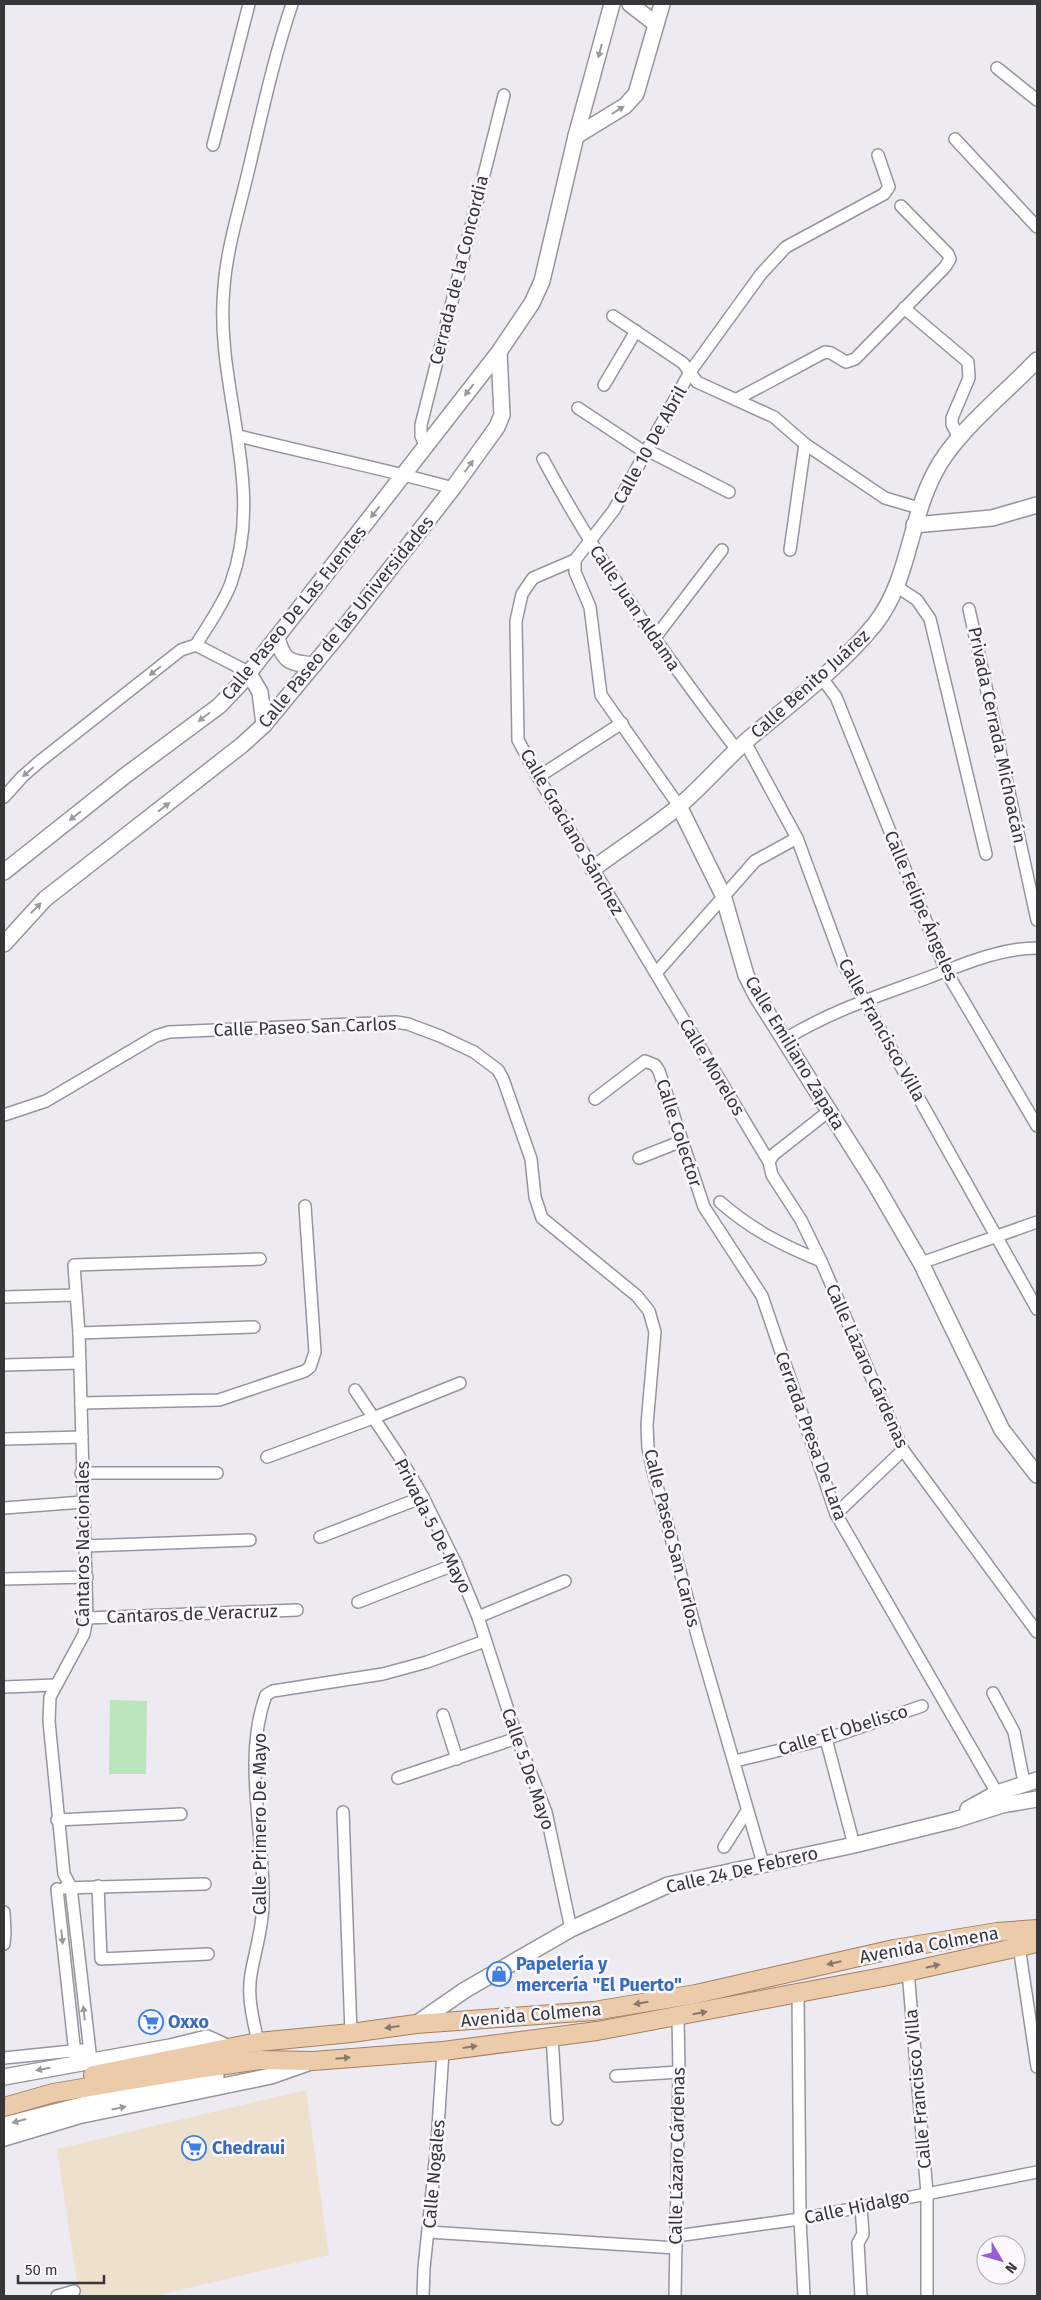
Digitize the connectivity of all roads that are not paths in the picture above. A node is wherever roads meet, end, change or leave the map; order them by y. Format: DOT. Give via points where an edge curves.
graph roads {
  1 [pos="249,4"];
  2 [pos="292,4"];
  3 [pos="612,4"];
  4 [pos="630,4"];
  5 [pos="662,4"];
  6 [pos="656,24"];
  7 [pos="997,68"];
  8 [pos="504,95"];
  9 [pos="1037,100"];
  10 [pos="576,136"];
  11 [pos="955,139"];
  12 [pos="212,145"];
  13 [pos="878,155"];
  14 [pos="901,206"];
  15 [pos="1037,227"];
  16 [pos="904,308"];
  17 [pos="613,316"];
  18 [pos="636,331"];
  19 [pos="499,352"];
  20 [pos="1037,360"];
  21 [pos="690,372"];
  22 [pos="604,385"];
  23 [pos="737,399"];
  24 [pos="578,408"];
  25 [pos="239,436"];
  26 [pos="959,438"];
  27 [pos="805,444"];
  28 [pos="425,445"];
  29 [pos="646,452"];
  30 [pos="543,459"];
  31 [pos="405,474"];
  32 [pos="453,488"];
  33 [pos="729,492"];
  34 [pos="1037,505"];
  35 [pos="919,508"];
  36 [pos="914,525"];
  37 [pos="590,542"];
  38 [pos="722,550"];
  39 [pos="790,550"];
  40 [pos="575,560"];
  41 [pos="896,586"];
  42 [pos="522,594"];
  43 [pos="969,609"];
  44 [pos="277,637"];
  45 [pos="654,639"];
  46 [pos="196,645"];
  47 [pos="314,665"];
  48 [pos="248,672"];
  49 [pos="821,678"];
  50 [pos="622,723"];
  51 [pos="264,725"];
  52 [pos="741,746"];
  53 [pos="538,777"];
  54 [pos="4,797"];
  55 [pos="679,806"];
  56 [pos="797,838"];
  57 [pos="986,854"];
  58 [pos="593,869"];
  59 [pos="4,872"];
  60 [pos="723,896"];
  61 [pos="1037,920"];
  62 [pos="4,944"];
  63 [pos="1037,948"];
  64 [pos="946,971"];
  65 [pos="656,973"];
  66 [pos="863,1001"];
  67 [pos="784,1040"];
  68 [pos="595,1099"];
  69 [pos="829,1110"];
  70 [pos="4,1115"];
  71 [pos="1037,1126"];
  72 [pos="682,1141"];
  73 [pos="639,1158"];
  74 [pos="769,1162"];
  75 [pos="720,1202"];
  76 [pos="305,1206"];
  77 [pos="704,1208"];
  78 [pos="1037,1222"];
  79 [pos="997,1236"];
  80 [pos="260,1259"];
  81 [pos="821,1261"];
  82 [pos="921,1263"];
  83 [pos="76,1295"];
  84 [pos="4,1297"];
  85 [pos="1037,1309"];
  86 [pos="254,1327"];
  87 [pos="79,1333"];
  88 [pos="80,1363"];
  89 [pos="4,1365"];
  90 [pos="460,1383"];
  91 [pos="355,1390"];
  92 [pos="81,1403"];
  93 [pos="373,1418"];
  94 [pos="82,1437"];
  95 [pos="4,1439"];
  96 [pos="903,1450"];
  97 [pos="267,1457"];
  98 [pos="81,1473"];
  99 [pos="217,1473"];
  100 [pos="1037,1475"];
  101 [pos="423,1496"];
  102 [pos="84,1502"];
  103 [pos="4,1508"];
  104 [pos="836,1514"];
  105 [pos="320,1537"];
  106 [pos="250,1540"];
  107 [pos="85,1546"];
  108 [pos="456,1564"];
  109 [pos="86,1577"];
  110 [pos="4,1579"];
  111 [pos="565,1581"];
  112 [pos="358,1602"];
  113 [pos="297,1610"];
  114 [pos="478,1617"];
  115 [pos="87,1618"];
  116 [pos="1037,1632"];
  117 [pos="485,1641"];
  118 [pos="56,1685"];
  119 [pos="4,1687"];
  120 [pos="993,1693"];
  121 [pos="922,1706"];
  122 [pos="443,1715"];
  123 [pos="517,1738"];
  124 [pos="826,1739"];
  125 [pos="457,1759"];
  126 [pos="735,1761"];
  127 [pos="398,1778"];
  128 [pos="1031,1781"];
  129 [pos="997,1793"];
  130 [pos="1037,1799"];
  131 [pos="747,1811"];
  132 [pos="343,1812"];
  133 [pos="181,1814"];
  134 [pos="57,1820"];
  135 [pos="955,1820"];
  136 [pos="854,1845"];
  137 [pos="724,1848"];
  138 [pos="763,1863"];
  139 [pos="64,1874"];
  140 [pos="205,1884"];
  141 [pos="71,1886"];
  142 [pos="98,1886"];
  143 [pos="57,1888"];
  144 [pos="4,1912"];
  145 [pos="571,1929"];
  146 [pos="1037,1929"];
  147 [pos="4,1938"];
  148 [pos="1037,1943"];
  149 [pos="1019,1946"];
  150 [pos="208,1954"];
  151 [pos="908,1972"];
  152 [pos="798,1992"];
  153 [pos="678,2016"];
  154 [pos="416,2024"];
  155 [pos="351,2033"];
  156 [pos="552,2035"];
  157 [pos="258,2042"];
  158 [pos="227,2047"];
  159 [pos="443,2051"];
  160 [pos="82,2056"];
  161 [pos="4,2058"];
  162 [pos="314,2062"];
  163 [pos="1037,2067"];
  164 [pos="679,2072"];
  165 [pos="271,2076"];
  166 [pos="616,2076"];
  167 [pos="4,2077"];
  168 [pos="4,2095"];
  169 [pos="4,2107"];
  170 [pos="557,2119"];
  171 [pos="4,2126"];
  172 [pos="4,2138"];
  173 [pos="1037,2172"];
  174 [pos="927,2193"];
  175 [pos="861,2207"];
  176 [pos="800,2220"];
  177 [pos="429,2232"];
  178 [pos="676,2242"];
  179 [pos="74,2292"];
  180 [pos="57,2296"];
  181 [pos="424,2296"];
  182 [pos="675,2296"];
  183 [pos="804,2296"];
  184 [pos="861,2296"];
  185 [pos="927,2296"];
  1 -- 12 [label="street"];
  2 -- 25 [label="street" via="252,150 224,287 225,359"];
  3 -- 10 [label="street, Calle Paseo De Las Fuentes, one-way"];
  4 -- 6 [label="street"];
  5 -- 6 [label="street"];
  10 -- 6 [label="street, one-way" via="625,106 636,94"];
  7 -- 9 [label="street"];
  8 -- 28 [label="street, Cerrada de la Concordia" via="420,426"];
  10 -- 19 [label="street, Calle Paseo De Las Fuentes" via="542,281 532,303"];
  11 -- 15 [label="street"];
  13 -- 21 [label="street" via="889,187 884,194 786,247 761,274"];
  14 -- 16 [label="street" via="950,259"];
  16 -- 23 [label="street" via="855,359 846,362 825,352"];
  16 -- 26 [label="street" via="968,362 969,378 952,418"];
  17 -- 18 [label="street"];
  18 -- 21 [label="street" via="683,363"];
  18 -- 22 [label="street"];
  19 -- 28 [label="street, Calle Paseo De Las Fuentes, one-way"];
  32 -- 19 [label="street, Calle Paseo de las Universidades, one-way" via="497,427 502,414"];
  20 -- 26 [label="street, Calle Benito Juárez"];
  21 -- 23 [label="street, Calle 10 De Abril" via="697,382"];
  21 -- 29 [label="street, Calle 10 De Abril"];
  23 -- 27 [label="street, Calle 10 De Abril" via="774,418"];
  24 -- 29 [label="street"];
  25 -- 31 [label="street"];
  25 -- 46 [label="street" via="244,497 236,564 228,593"];
  26 -- 35 [label="street, Calle Benito Juárez" via="934,473"];
  27 -- 35 [label="street, Calle 10 De Abril" via="885,498"];
  27 -- 39 [label="street"];
  28 -- 31 [label="street, Calle Paseo De Las Fuentes"];
  29 -- 33 [label="street"];
  29 -- 37 [label="street, Calle 10 De Abril" via="614,510"];
  30 -- 37 [label="street, Calle Juan Aldama"];
  31 -- 32 [label="street"];
  31 -- 44 [label="street, Calle Paseo De Las Fuentes, one-way"];
  32 -- 47 [label="street, Calle Paseo de las Universidades"];
  34 -- 36 [label="street" via="992,518"];
  35 -- 36 [label="street, Calle Benito Juárez"];
  36 -- 41 [label="street, Calle Benito Juárez"];
  37 -- 40 [label="street, Calle 10 De Abril"];
  37 -- 45 [label="street, Calle Juan Aldama"];
  38 -- 45 [label="street"];
  40 -- 42 [label="street, Calle 10 De Abril" via="533,578"];
  40 -- 50 [label="street, Calle Emiliano Zapata" via="576,572 590,607 601,694"];
  41 -- 49 [label="street, Calle Benito Juárez" via="875,624"];
  41 -- 57 [label="street" via="917,600 930,619"];
  42 -- 53 [label="street, Calle Graciano Sánchez" via="516,621 518,740"];
  43 -- 61 [label="street, Privada Cerrada Michoacán"];
  44 -- 47 [label="street" via="285,659"];
  44 -- 48 [label="street, Calle Paseo De Las Fuentes"];
  45 -- 52 [label="street, Calle Juan Aldama"];
  46 -- 48 [label="street"];
  46 -- 54 [label="street, one-way" via="181,650 39,762"];
  47 -- 51 [label="street, Calle Paseo de las Universidades"];
  48 -- 51 [label="street" via="260,692"];
  48 -- 59 [label="street, Calle Paseo De Las Fuentes, one-way" via="218,706"];
  49 -- 52 [label="street, Calle Benito Juárez"];
  49 -- 64 [label="street, Calle Felipe Ángeles" via="836,697"];
  50 -- 53 [label="street"];
  50 -- 55 [label="street, Calle Emiliano Zapata"];
  62 -- 51 [label="street, Calle Paseo de las Universidades, one-way" via="45,899 242,746"];
  52 -- 55 [label="street, Calle Benito Juárez"];
  52 -- 56 [label="street, Calle Francisco Villa"];
  53 -- 58 [label="street, Calle Graciano Sánchez"];
  55 -- 58 [label="street, Calle Benito Juárez"];
  55 -- 60 [label="street, Calle Emiliano Zapata"];
  56 -- 60 [label="street" via="755,861"];
  56 -- 66 [label="street, Calle Francisco Villa" via="843,963"];
  58 -- 65 [label="street, Calle Graciano Sánchez"];
  60 -- 65 [label="street"];
  60 -- 67 [label="street, Calle Emiliano Zapata" via="746,975"];
  63 -- 64 [label="street" via="1003,951"];
  64 -- 66 [label="street"];
  64 -- 71 [label="street, Calle Felipe Ángeles"];
  65 -- 74 [label="street, Calle Morelos"];
  66 -- 67 [label="street" via="808,1024"];
  66 -- 79 [label="street, Calle Francisco Villa"];
  67 -- 69 [label="street, Calle Emiliano Zapata"];
  68 -- 72 [label="street, Calle Colector" via="639,1064 650,1062 658,1071"];
  69 -- 74 [label="street" via="773,1155"];
  69 -- 82 [label="street, Calle Emiliano Zapata"];
  70 -- 126 [label="street, Calle Paseo San Carlos" via="46,1101 156,1036 169,1032 403,1023 474,1052 493,1066 503,1078 531,1159 535,1197 542,1218 637,1296 653,1320 655,1340 648,1409 648,1448 699,1642"];
  72 -- 73 [label="street"];
  72 -- 77 [label="street, Calle Colector"];
  74 -- 81 [label="street, Calle Lázaro Cárdenas" via="772,1175 801,1220"];
  75 -- 81 [label="street" via="773,1241"];
  76 -- 92 [label="street" via="316,1352 310,1367 219,1400"];
  77 -- 104 [label="street, Cerrada Presa De Lara" via="762,1296"];
  78 -- 79 [label="street"];
  79 -- 82 [label="street"];
  79 -- 85 [label="street, Calle Francisco Villa"];
  80 -- 83 [label="street, Cántaros Nacionales" via="74,1265"];
  81 -- 96 [label="street, Calle Lázaro Cárdenas"];
  82 -- 100 [label="street, Calle Emiliano Zapata" via="1002,1430"];
  83 -- 84 [label="street"];
  83 -- 87 [label="street, Cántaros Nacionales"];
  86 -- 87 [label="street"];
  87 -- 88 [label="street, Cántaros Nacionales"];
  88 -- 89 [label="street"];
  88 -- 92 [label="street, Cántaros Nacionales"];
  90 -- 93 [label="street"];
  91 -- 93 [label="street, Privada 5 De Mayo"];
  92 -- 94 [label="street, Cántaros Nacionales"];
  93 -- 97 [label="street"];
  93 -- 101 [label="street, Privada 5 De Mayo"];
  94 -- 95 [label="street"];
  94 -- 98 [label="street, Cántaros Nacionales"];
  96 -- 104 [label="street"];
  96 -- 116 [label="street, Calle Lázaro Cárdenas"];
  98 -- 99 [label="street"];
  98 -- 102 [label="street, Cántaros Nacionales"];
  101 -- 105 [label="street"];
  101 -- 108 [label="street, Privada 5 De Mayo"];
  102 -- 103 [label="street"];
  102 -- 107 [label="street, Cántaros Nacionales"];
  104 -- 129 [label="street, Cerrada Presa De Lara"];
  106 -- 107 [label="street"];
  107 -- 109 [label="street, Cántaros Nacionales"];
  108 -- 112 [label="street"];
  108 -- 114 [label="street, Privada 5 De Mayo"];
  109 -- 110 [label="street"];
  109 -- 115 [label="street, Cántaros Nacionales"];
  111 -- 114 [label="street"];
  113 -- 115 [label="street, Cantaros de Veracruz"];
  114 -- 117 [label="street, Privada 5 De Mayo"];
  115 -- 118 [label="street, Cántaros Nacionales" via="84,1634"];
  117 -- 123 [label="street, Calle 5 De Mayo"];
  117 -- 157 [label="street, Calle Primero De Mayo" via="383,1674 272,1691 266,1695 259,1724 256,1792 263,1904 251,1976 250,2008"];
  118 -- 119 [label="street"];
  118 -- 134 [label="street, Cántaros Nacionales" via="50,1697 49,1721"];
  120 -- 128 [label="street" via="1014,1732"];
  121 -- 124 [label="street, Calle El Obelisco"];
  122 -- 125 [label="street"];
  123 -- 125 [label="street"];
  123 -- 145 [label="street, Calle 5 De Mayo" via="546,1812"];
  124 -- 126 [label="street, Calle El Obelisco"];
  124 -- 136 [label="street"];
  125 -- 127 [label="street"];
  126 -- 131 [label="street, Calle Paseo San Carlos"];
  128 -- 129 [label="street"];
  129 -- 135 [label="street"];
  130 -- 135 [label="street, Calle 24 De Febrero" via="1002,1805"];
  131 -- 137 [label="street"];
  131 -- 138 [label="street, Calle Paseo San Carlos"];
  132 -- 155 [label="street"];
  133 -- 134 [label="street"];
  134 -- 139 [label="street, Cántaros Nacionales"];
  135 -- 136 [label="street, Calle 24 De Febrero"];
  136 -- 138 [label="street, Calle 24 De Febrero"];
  138 -- 145 [label="street, Calle 24 De Febrero" via="668,1885"];
  139 -- 141 [label="street, Cántaros Nacionales"];
  139 -- 143 [label="street"];
  140 -- 142 [label="street"];
  141 -- 142 [label="street"];
  141 -- 143 [label="street"];
  160 -- 141 [label="street, one-way"];
  142 -- 150 [label="street" via="101,1959"];
  143 -- 160 [label="street, one-way"];
  144 -- 147 [label="street"];
  145 -- 154 [label="street, Calle 24 De Febrero" via="466,1990"];
  146 -- 154 [label="main road, Avenida Colmena, one-way" via="997,1932 894,1949 696,1994 594,2011"];
  148 -- 149 [label="main road, Avenida Colmena"];
  151 -- 149 [label="main road, Avenida Colmena, one-way"];
  149 -- 163 [label="street"];
  151 -- 152 [label="main road, Avenida Colmena"];
  151 -- 174 [label="street, Calle Francisco Villa"];
  153 -- 152 [label="main road, Avenida Colmena, one-way"];
  152 -- 176 [label="street"];
  153 -- 156 [label="main road, Avenida Colmena" via="597,2031"];
  153 -- 164 [label="street, Calle Lázaro Cárdenas"];
  154 -- 155 [label="main road, Avenida Colmena, one-way"];
  155 -- 157 [label="main road, Avenida Colmena"];
  159 -- 156 [label="main road, Avenida Colmena, one-way"];
  156 -- 170 [label="street"];
  157 -- 158 [label="main road, Avenida Colmena"];
  158 -- 160 [label="street" via="207,2038 170,2047"];
  158 -- 168 [label="main road, Avenida Colmena"];
  162 -- 159 [label="main road, Avenida Colmena, one-way"];
  159 -- 177 [label="street, Calle Nogales"];
  160 -- 161 [label="street"];
  160 -- 167 [label="street, one-way"];
  162 -- 165 [label="street"];
  162 -- 169 [label="main road" via="260,2060 190,2070 53,2094"];
  164 -- 166 [label="street"];
  164 -- 178 [label="street, Calle Lázaro Cárdenas"];
  165 -- 171 [label="street, one-way" via="252,2070 136,2091"];
  172 -- 165 [label="street, one-way" via="78,2116"];
  173 -- 174 [label="street, Calle Hidalgo"];
  174 -- 175 [label="street, Calle Hidalgo"];
  174 -- 185 [label="street, Calle Francisco Villa"];
  175 -- 176 [label="street, Calle Hidalgo"];
  175 -- 184 [label="street" via="863,2234 858,2243"];
  176 -- 178 [label="street, Calle Hidalgo"];
  176 -- 183 [label="street"];
  177 -- 178 [label="street, Calle Hidalgo"];
  177 -- 181 [label="street, Calle Nogales"];
  178 -- 182 [label="street, Calle Lázaro Cárdenas"];
  179 -- 180 [label="street"];
}
